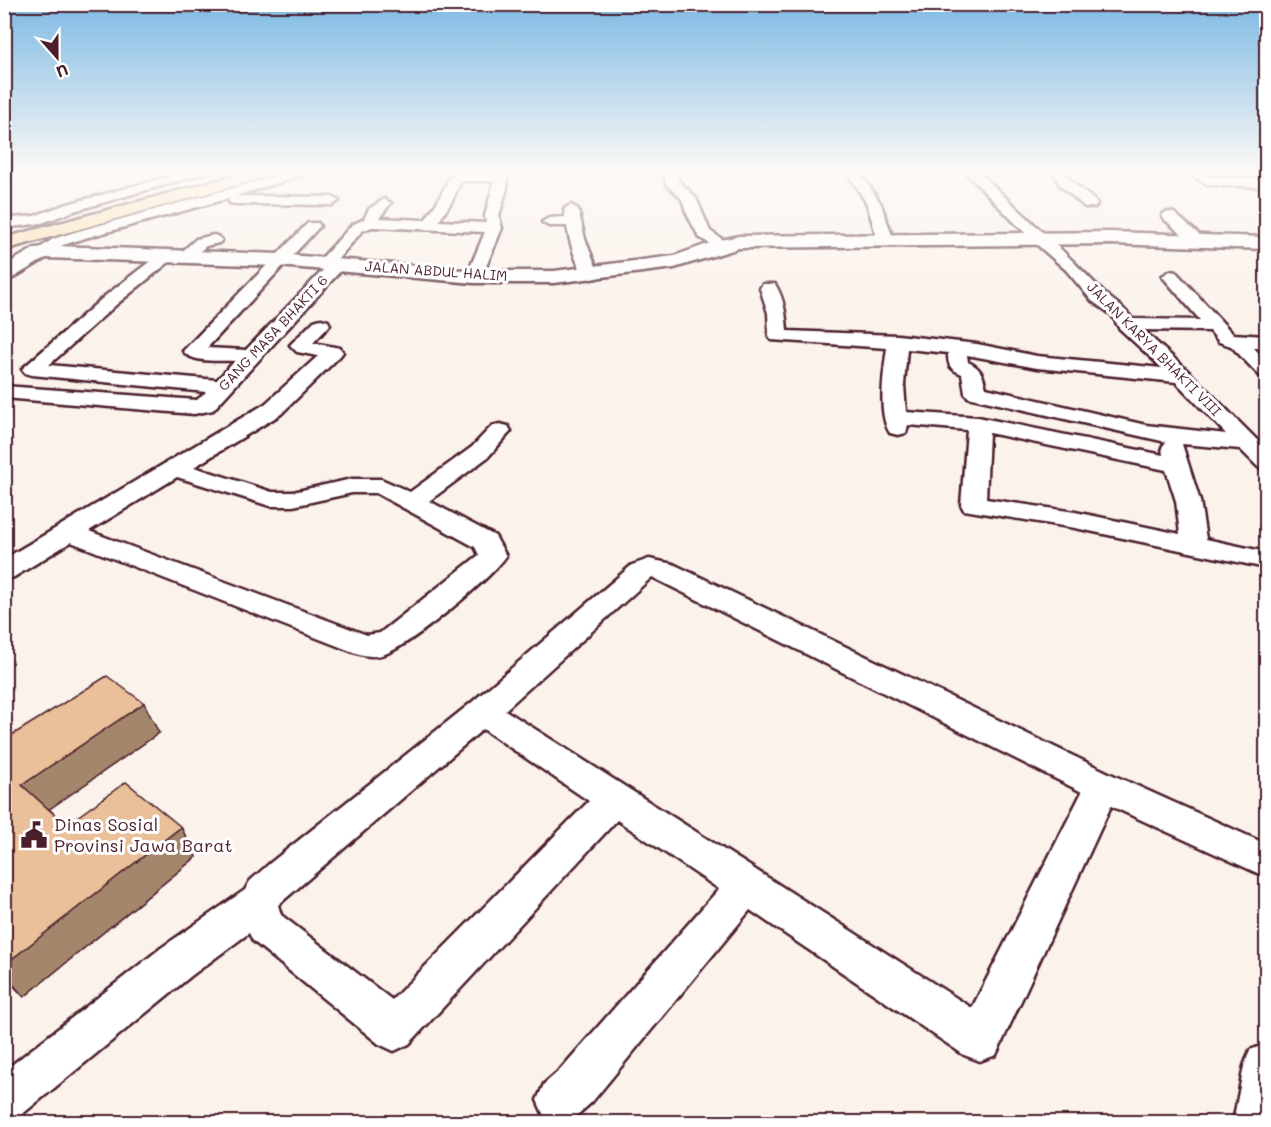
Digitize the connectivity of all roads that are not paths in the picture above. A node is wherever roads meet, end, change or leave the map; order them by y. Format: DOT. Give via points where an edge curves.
graph roads {
  1 [pos="53,225"];
  2 [pos="70,225"];
  3 [pos="100,225"];
  4 [pos="361,225"];
  5 [pos="474,225"];
  6 [pos="493,225"];
  7 [pos="574,225"];
  8 [pos="699,225"];
  9 [pos="880,225"];
  10 [pos="1024,225"];
  11 [pos="1179,225"];
  12 [pos="314,226"];
  13 [pos="494,228"];
  14 [pos="4,237"];
  15 [pos="1039,239"];
  16 [pos="213,240"];
  17 [pos="1197,240"];
  18 [pos="886,241"];
  19 [pos="4,243"];
  20 [pos="1266,243"];
  21 [pos="723,245"];
  22 [pos="173,251"];
  23 [pos="42,252"];
  24 [pos="279,260"];
  25 [pos="332,263"];
  26 [pos="591,274"];
  27 [pos="4,275"];
  28 [pos="1170,276"];
  29 [pos="474,277"];
  30 [pos="769,288"];
  31 [pos="1126,324"];
  32 [pos="321,325"];
  33 [pos="1266,325"];
  34 [pos="1214,326"];
  35 [pos="1266,334"];
  36 [pos="898,341"];
  37 [pos="1238,342"];
  38 [pos="1266,342"];
  39 [pos="957,348"];
  40 [pos="250,356"];
  41 [pos="1266,371"];
  42 [pos="1182,376"];
  43 [pos="4,392"];
  44 [pos="215,395"];
  45 [pos="978,424"];
  46 [pos="500,431"];
  47 [pos="1171,436"];
  48 [pos="1249,443"];
  49 [pos="1266,462"];
  50 [pos="1177,465"];
  51 [pos="174,468"];
  52 [pos="412,502"];
  53 [pos="68,531"];
  54 [pos="1194,545"];
  55 [pos="1266,560"];
  56 [pos="4,571"];
  57 [pos="482,712"];
  58 [pos="1103,786"];
  59 [pos="615,798"];
  60 [pos="1266,861"];
  61 [pos="745,888"];
  62 [pos="258,903"];
  63 [pos="1266,1066"];
  64 [pos="4,1100"];
  65 [pos="561,1100"];
  66 [pos="1256,1122"];
  1 -- 14 [label="highway"];
  2 -- 19 [label="highway"];
  3 -- 23 [label="street"];
  4 -- 25 [label="street, GANG MASA BHAKTI 6"];
  5 -- 13 [label="street"];
  6 -- 13 [label="street"];
  7 -- 26 [label="street"];
  8 -- 21 [label="street" via="704,234"];
  9 -- 18 [label="street"];
  10 -- 15 [label="street, JALAN KARYA BHAKTI VIII"];
  11 -- 17 [label="street"];
  12 -- 24 [label="street"];
  13 -- 29 [label="street"];
  15 -- 17 [label="street, JALAN ABDUL HALIM"];
  15 -- 18 [label="street, JALAN ABDUL HALIM"];
  15 -- 31 [label="street, JALAN KARYA BHAKTI VIII" via="1072,267 1098,297 1119,312"];
  16 -- 22 [label="street"];
  17 -- 20 [label="street, JALAN ABDUL HALIM"];
  18 -- 21 [label="street, JALAN ABDUL HALIM"];
  21 -- 26 [label="street, JALAN ABDUL HALIM" via="685,260"];
  22 -- 23 [label="street, JALAN ABDUL HALIM"];
  22 -- 24 [label="street, JALAN ABDUL HALIM"];
  22 -- 44 [label="street" via="32,369"];
  23 -- 27 [label="street"];
  24 -- 25 [label="street, JALAN ABDUL HALIM"];
  24 -- 40 [label="street" via="193,351"];
  25 -- 29 [label="street, JALAN ABDUL HALIM"];
  25 -- 40 [label="street, GANG MASA BHAKTI 6"];
  26 -- 29 [label="street, JALAN ABDUL HALIM"];
  28 -- 34 [label="street"];
  30 -- 36 [label="street" via="777,313 778,336"];
  31 -- 34 [label="street"];
  31 -- 42 [label="street, JALAN KARYA BHAKTI VIII"];
  32 -- 51 [label="street" via="300,345 333,352 286,398"];
  33 -- 35 [label="street" via="1259,327"];
  34 -- 37 [label="street" via="1226,338"];
  36 -- 39 [label="street"];
  36 -- 45 [label="street" via="897,423"];
  37 -- 38 [label="street"];
  37 -- 41 [label="street"];
  39 -- 42 [label="street" via="1037,362"];
  39 -- 47 [label="street" via="958,365 970,371 975,393"];
  40 -- 44 [label="street, GANG MASA BHAKTI 6"];
  42 -- 48 [label="street, JALAN KARYA BHAKTI VIII"];
  43 -- 44 [label="street" via="194,408"];
  45 -- 50 [label="street"];
  45 -- 54 [label="street" via="973,505 1075,520"];
  46 -- 52 [label="street" via="480,452"];
  47 -- 48 [label="street"];
  47 -- 50 [label="street"];
  48 -- 49 [label="street, JALAN KARYA BHAKTI VIII"];
  50 -- 54 [label="street" via="1188,501"];
  51 -- 52 [label="street" via="270,498 293,499 368,484 381,486"];
  51 -- 53 [label="street"];
  52 -- 53 [label="street" via="486,542 493,556 391,640 377,646 364,645"];
  53 -- 56 [label="street"];
  54 -- 55 [label="street"];
  57 -- 58 [label="street" via="642,572 656,568"];
  57 -- 59 [label="street"];
  57 -- 62 [label="street" via="291,869"];
  58 -- 60 [label="street"];
  58 -- 61 [label="street" via="980,1040"];
  59 -- 61 [label="street"];
  59 -- 62 [label="street" via="394,1029 267,928 258,912"];
  61 -- 65 [label="street"];
  62 -- 64 [label="street" via="176,962"];
  63 -- 66 [label="street"];
}
